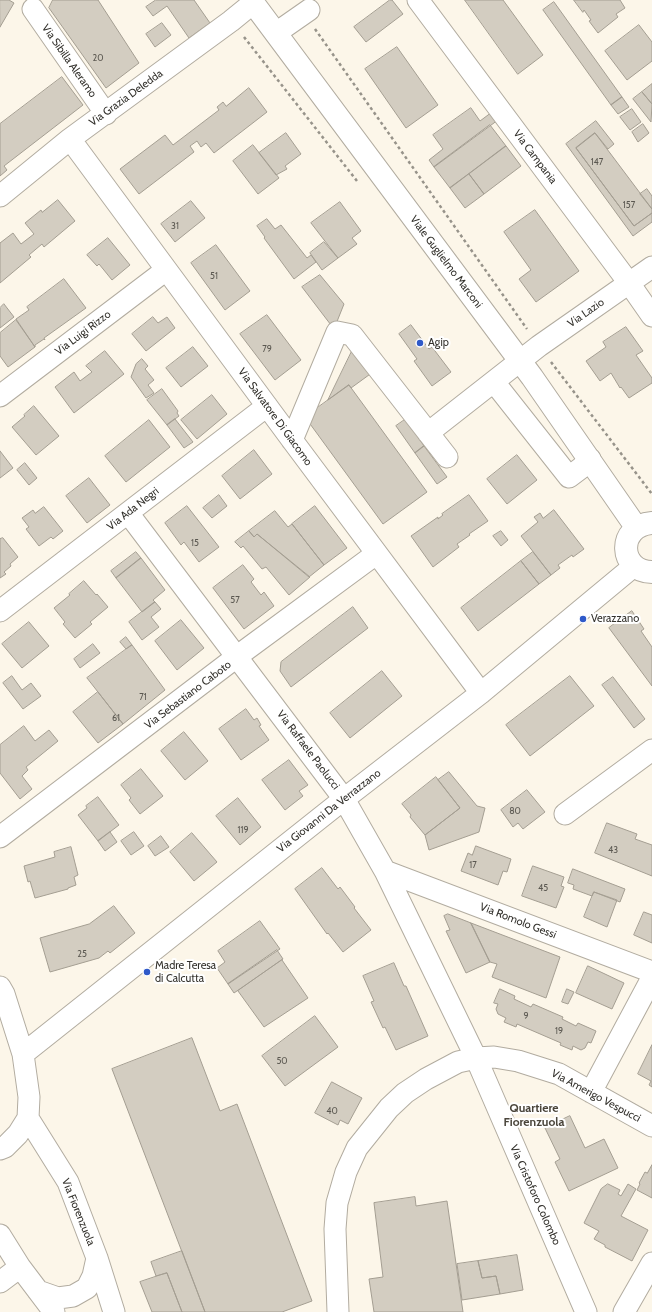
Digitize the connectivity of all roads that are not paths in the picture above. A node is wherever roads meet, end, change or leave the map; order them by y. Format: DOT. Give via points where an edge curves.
graph roads {
  1 [pos="418,0"];
  2 [pos="252,1"];
  3 [pos="33,10"];
  4 [pos="306,12"];
  5 [pos="276,33"];
  6 [pos="106,114"];
  7 [pos="70,139"];
  8 [pos="0,196"];
  9 [pos="652,267"];
  10 [pos="166,270"];
  11 [pos="630,283"];
  12 [pos="652,316"];
  13 [pos="520,360"];
  14 [pos="494,382"];
  15 [pos="0,396"];
  16 [pos="266,406"];
  17 [pos="428,433"];
  18 [pos="292,440"];
  19 [pos="448,457"];
  20 [pos="590,459"];
  21 [pos="128,513"];
  22 [pos="644,525"];
  23 [pos="376,554"];
  24 [pos="643,569"];
  25 [pos="0,611"];
  26 [pos="238,657"];
  27 [pos="481,693"];
  28 [pos="652,750"];
  29 [pos="344,799"];
  30 [pos="565,814"];
  31 [pos="0,837"];
  32 [pos="384,871"];
  33 [pos="652,972"];
  34 [pos="652,978"];
  35 [pos="0,987"];
  36 [pos="22,1054"];
  37 [pos="476,1059"];
  38 [pos="591,1092"];
  39 [pos="28,1118"];
  40 [pos="652,1126"];
  41 [pos="0,1149"];
  42 [pos="0,1235"];
  43 [pos="97,1258"];
  44 [pos="652,1264"];
  45 [pos="20,1267"];
  46 [pos="0,1282"];
  47 [pos="38,1291"];
  48 [pos="54,1312"];
  49 [pos="114,1312"];
  50 [pos="338,1312"];
  51 [pos="586,1312"];
  52 [pos="624,1312"];
  1 -- 11 [label="street, Via Campania"];
  2 -- 5 [label="main road, Viale Guglielmo Marconi"];
  2 -- 6 [label="street, Via Grazia Deledda" via="231,21"];
  3 -- 6 [label="street, Via Sibilla Aleramo"];
  4 -- 5 [label="street"];
  5 -- 13 [label="main road, Viale Guglielmo Marconi"];
  6 -- 7 [label="street, Via Grazia Deledda"];
  7 -- 8 [label="street, Via Grazia Deledda"];
  7 -- 10 [label="street, Via Salvatore Di Giacomo"];
  9 -- 11 [label="street, Via Lazio"];
  10 -- 15 [label="street, Via Luigi Rizzo"];
  10 -- 16 [label="street, Via Salvatore Di Giacomo"];
  11 -- 12 [label="street, Via Campania"];
  11 -- 13 [label="street, Via Lazio"];
  13 -- 14 [label="street, Via Lazio"];
  13 -- 20 [label="main road, Viale Guglielmo Marconi"];
  14 -- 17 [label="street, Via Lazio"];
  14 -- 20 [label="street" via="569,477"];
  16 -- 18 [label="street, Via Salvatore Di Giacomo"];
  16 -- 21 [label="street, Via Ada Negri"];
  17 -- 18 [label="street" via="352,335 337,332"];
  17 -- 19 [label="street"];
  18 -- 23 [label="street, Via Salvatore Di Giacomo"];
  20 -- 22 [label="main road, Viale Guglielmo Marconi"];
  21 -- 25 [label="street, Via Ada Negri"];
  21 -- 26 [label="street, Via Raffaele Paolucci"];
  22 -- 24 [label="main road" via="630,533 626,550 628,558"];
  23 -- 26 [label="street, Via Sebastiano Caboto"];
  23 -- 27 [label="street, Via Salvatore Di Giacomo"];
  24 -- 27 [label="street, Via Giovanni Da Verrazzano"];
  26 -- 29 [label="street, Via Raffaele Paolucci"];
  26 -- 31 [label="street, Via Sebastiano Caboto"];
  27 -- 29 [label="street, Via Giovanni Da Verrazzano"];
  28 -- 30 [label="street"];
  29 -- 32 [label="street, Via Raffaele Paolucci"];
  29 -- 36 [label="street, Via Giovanni Da Verrazzano"];
  32 -- 33 [label="street, Via Romolo Gessi"];
  32 -- 37 [label="street, Via Raffaele Paolucci"];
  34 -- 38 [label="street"];
  35 -- 36 [label="street"];
  36 -- 39 [label="street" via="29,1097"];
  37 -- 38 [label="street, Via Amerigo Vespucci" via="518,1061 559,1074"];
  37 -- 50 [label="street" via="426,1079 405,1093 389,1108 357,1148 346,1172 337,1203 335,1229"];
  37 -- 51 [label="street, Via Cristoforo Colombo"];
  38 -- 40 [label="street, Via Amerigo Vespucci"];
  39 -- 41 [label="street" via="18,1134"];
  39 -- 43 [label="street, Via Fiorenzuola" via="68,1182"];
  42 -- 45 [label="street"];
  43 -- 47 [label="street" via="93,1276 86,1288 73,1296 58,1298"];
  43 -- 49 [label="street, Via Fiorenzuola"];
  44 -- 52 [label="street"];
  45 -- 46 [label="street"];
  45 -- 47 [label="street"];
  47 -- 48 [label="street"];
}
